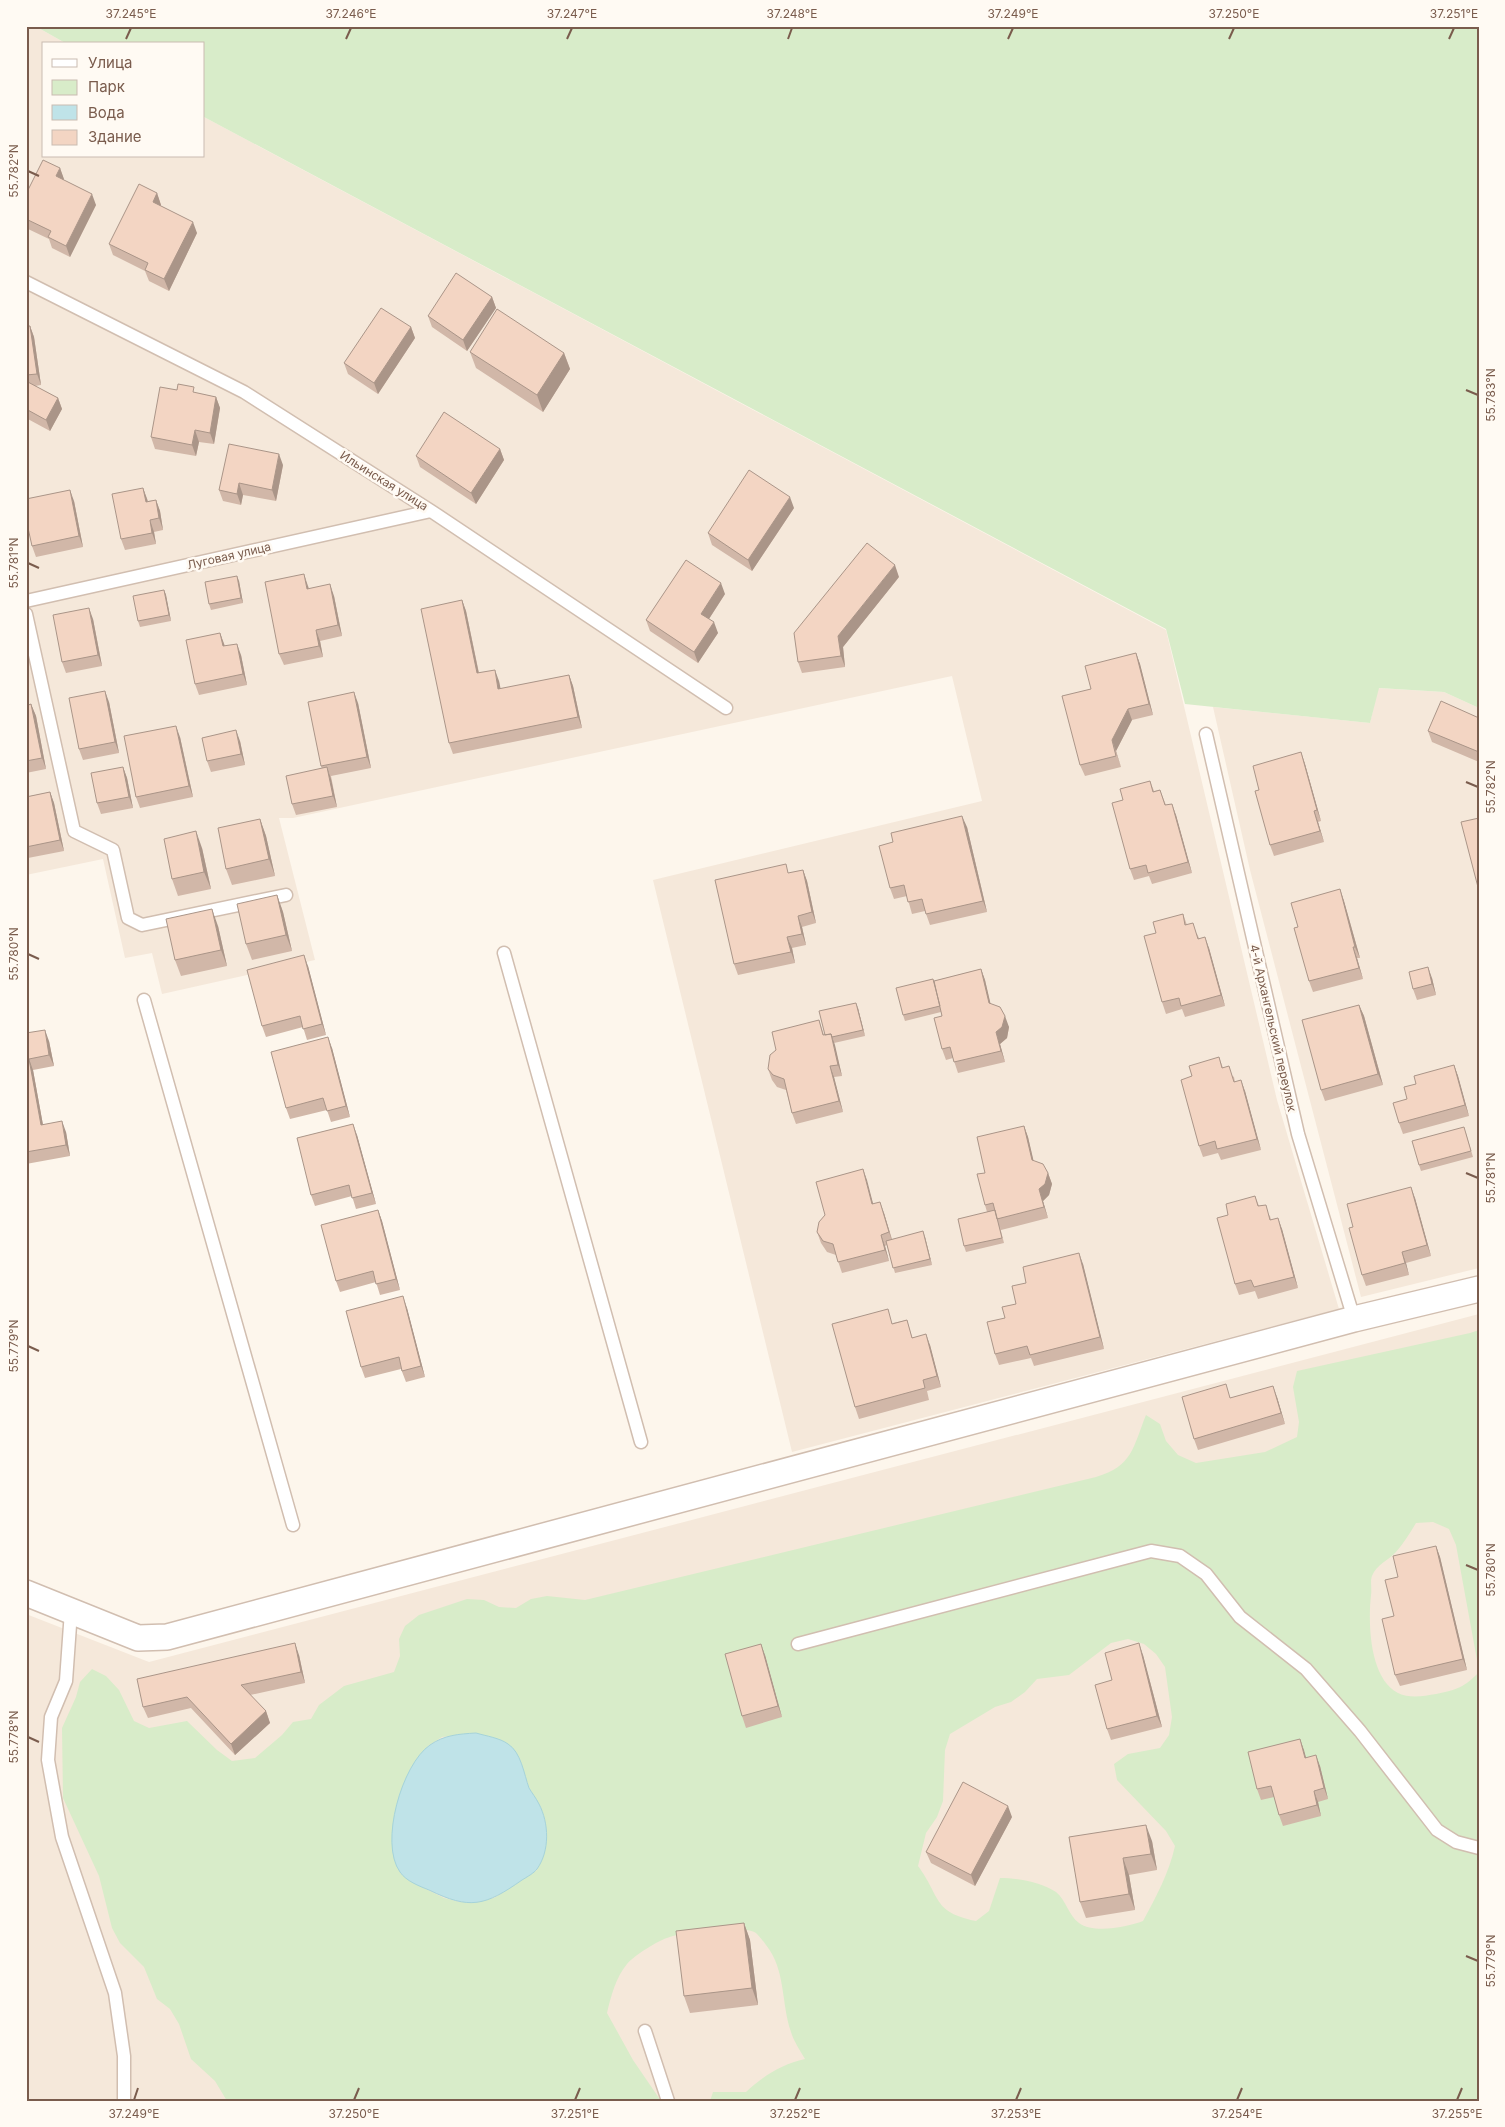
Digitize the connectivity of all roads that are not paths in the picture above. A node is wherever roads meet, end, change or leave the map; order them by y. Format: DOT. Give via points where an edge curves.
graph roads {
  1 [pos="26,282"];
  2 [pos="431,511"];
  3 [pos="26,601"];
  4 [pos="26,614"];
  5 [pos="726,708"];
  6 [pos="1206,734"];
  7 [pos="286,896"];
  8 [pos="504,953"];
  9 [pos="144,1000"];
  10 [pos="1479,1289"];
  11 [pos="1354,1319"];
  12 [pos="641,1442"];
  13 [pos="293,1525"];
  14 [pos="26,1593"];
  15 [pos="71,1611"];
  16 [pos="798,1644"];
  17 [pos="1479,1848"];
  18 [pos="645,2031"];
  19 [pos="124,2101"];
  20 [pos="668,2101"];
  1 -- 2 [label="lane, Ильинская улица" via="244,392"];
  2 -- 3 [label="lane, Луговая улица"];
  2 -- 5 [label="lane, Ильинская улица"];
  4 -- 7 [label="lane" via="74,832 113,850 128,918 142,925"];
  6 -- 11 [label="lane, 4-й Архангельский переулок" via="1298,1134"];
  8 -- 12 [label="lane"];
  9 -- 13 [label="lane"];
  10 -- 11 [label="street"];
  11 -- 15 [label="street" via="167,1636 138,1638"];
  14 -- 15 [label="street"];
  15 -- 19 [label="lane" via="66,1682 51,1717 48,1760 62,1837 115,1993 124,2056"];
  16 -- 17 [label="lane" via="1150,1551 1180,1556 1206,1574 1240,1617 1306,1668 1438,1830 1456,1842"];
  18 -- 20 [label="lane"];
}
